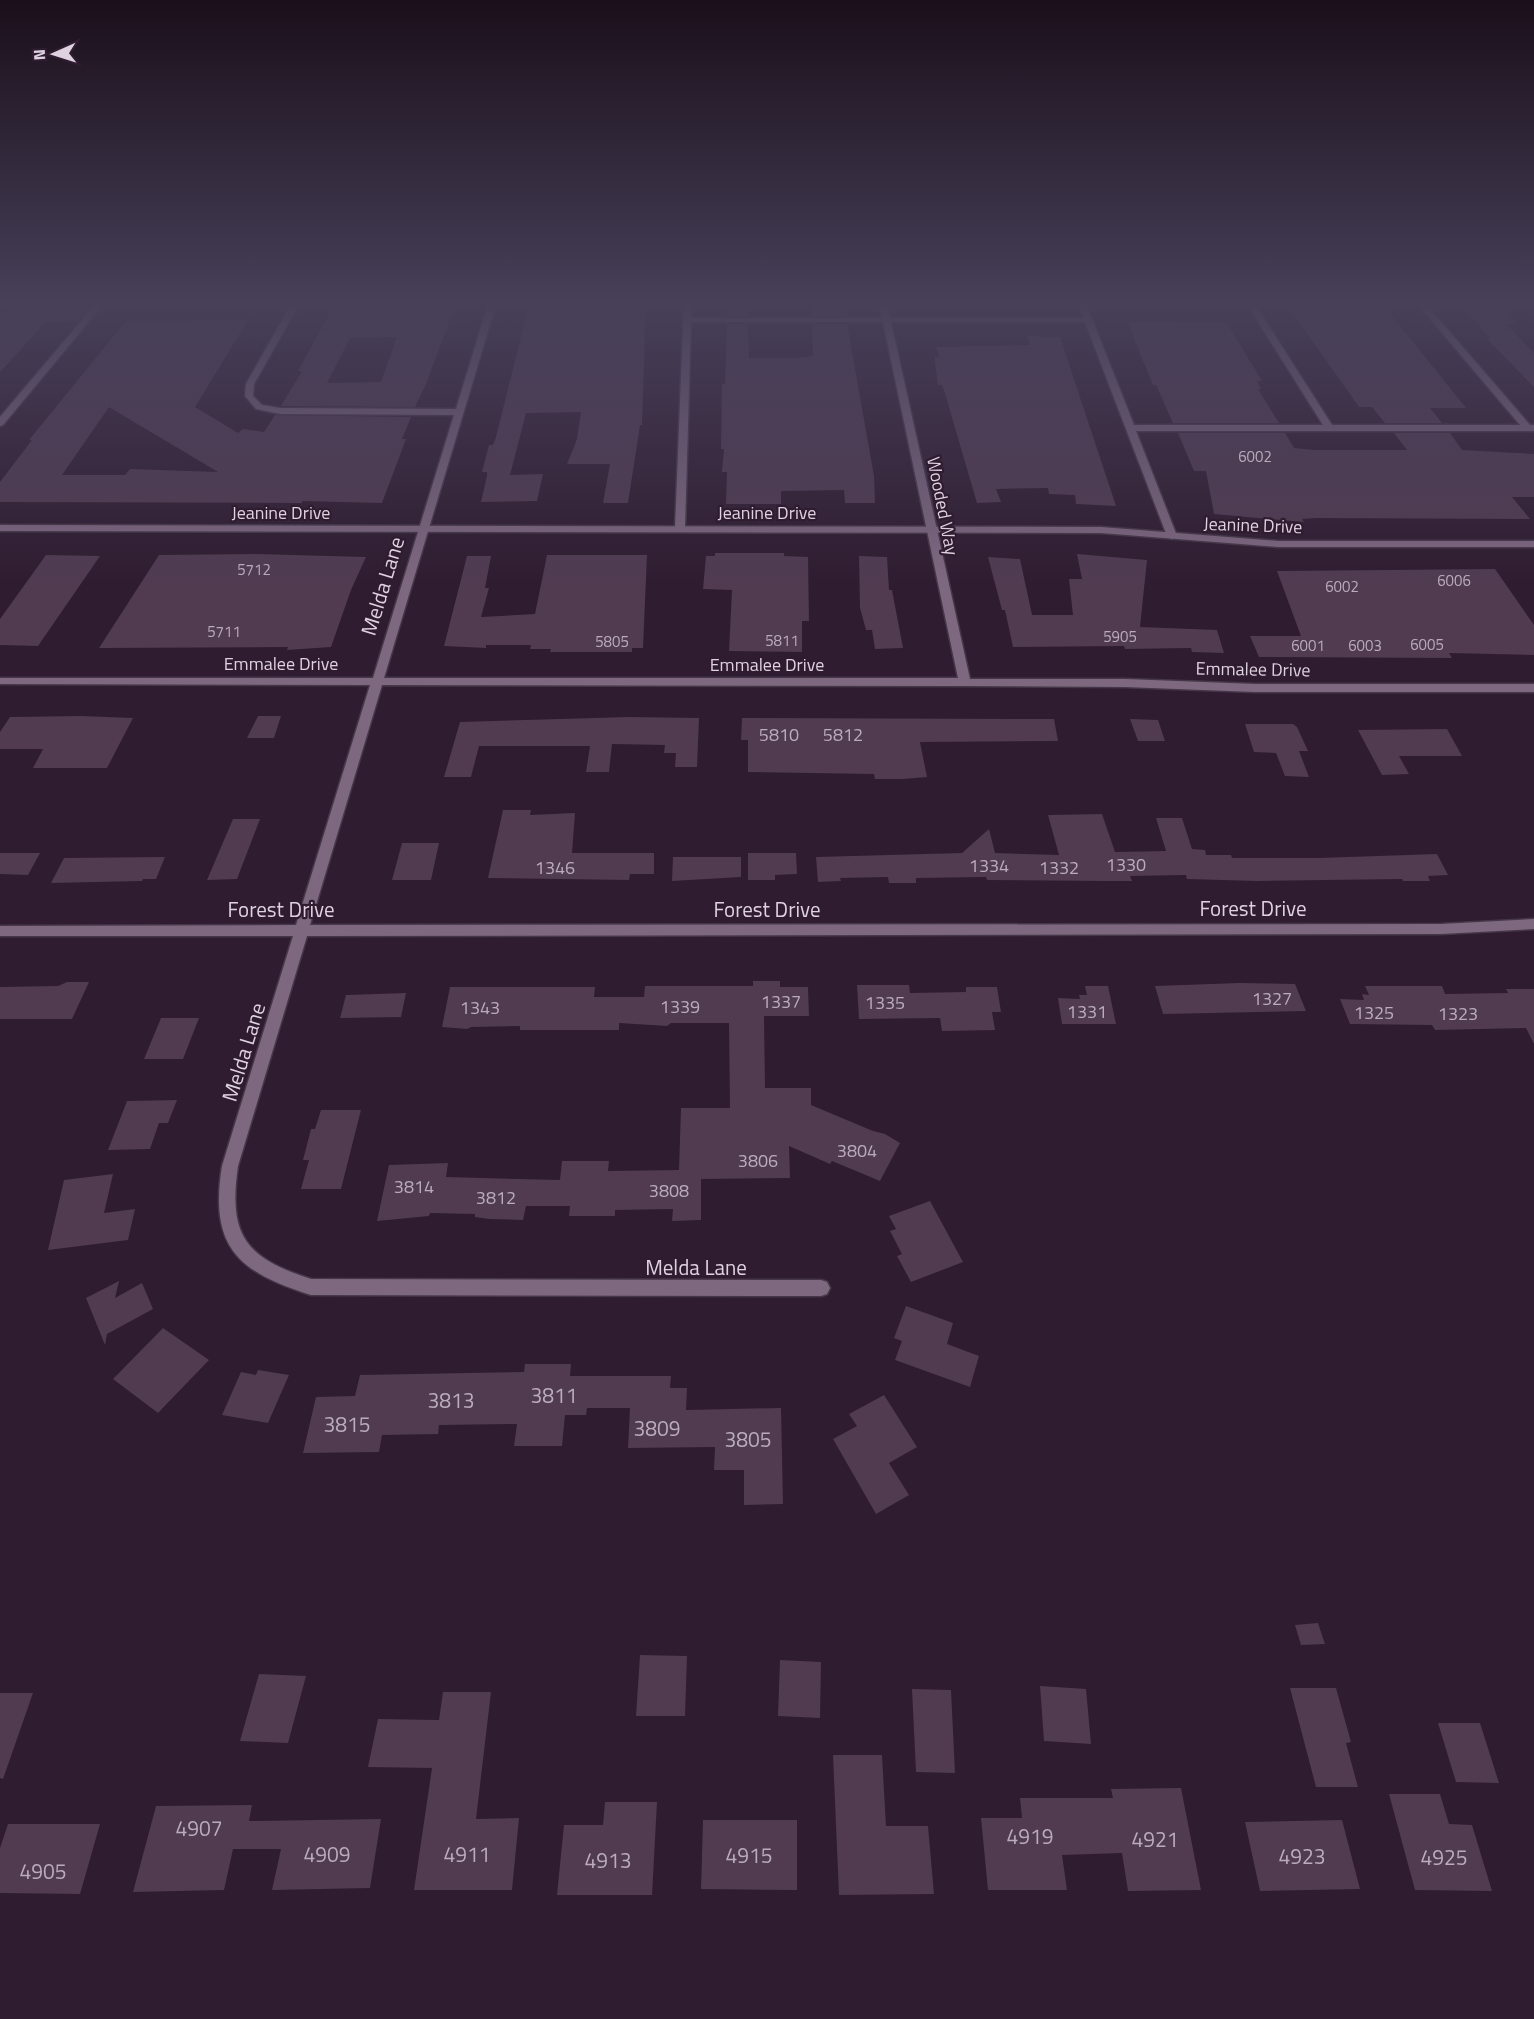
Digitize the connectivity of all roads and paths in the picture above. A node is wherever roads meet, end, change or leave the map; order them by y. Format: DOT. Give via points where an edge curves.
graph roads {
  1 [pos="22,395"];
  2 [pos="249,395"];
  3 [pos="463,395"];
  4 [pos="684,395"];
  5 [pos="902,395"];
  6 [pos="1118,395"];
  7 [pos="1308,395"];
  8 [pos="1501,395"];
  9 [pos="458,412"];
  10 [pos="1,420"];
  11 [pos="1131,428"];
  12 [pos="1329,428"];
  13 [pos="1530,428"];
  14 [pos="0,528"];
  15 [pos="422,528"];
  16 [pos="680,528"];
  17 [pos="930,530"];
  18 [pos="1172,536"];
  19 [pos="1534,544"];
  20 [pos="0,681"];
  21 [pos="375,681"];
  22 [pos="965,682"];
  23 [pos="1534,688"];
  24 [pos="1534,924"];
  25 [pos="301,930"];
  26 [pos="0,931"];
  27 [pos="821,1288"];
  1 -- 10 [label="street"];
  2 -- 9 [label="street" via="254,404 280,411"];
  3 -- 9 [label="street, Melda Lane"];
  4 -- 16 [label="street"];
  5 -- 17 [label="street, Wooded Way"];
  6 -- 11 [label="street"];
  7 -- 12 [label="street"];
  8 -- 13 [label="street"];
  9 -- 15 [label="street, Melda Lane"];
  11 -- 12 [label="street"];
  11 -- 18 [label="street"];
  12 -- 13 [label="street"];
  14 -- 15 [label="street, Jeanine Drive"];
  15 -- 16 [label="street, Jeanine Drive"];
  15 -- 21 [label="street, Melda Lane"];
  16 -- 17 [label="street, Jeanine Drive"];
  17 -- 18 [label="street, Jeanine Drive" via="1101,530"];
  17 -- 22 [label="street, Wooded Way"];
  18 -- 19 [label="street, Jeanine Drive" via="1278,544"];
  20 -- 21 [label="street, Emmalee Drive"];
  21 -- 22 [label="street, Emmalee Drive"];
  21 -- 25 [label="street, Melda Lane"];
  22 -- 23 [label="street, Emmalee Drive"];
  24 -- 25 [label="street, Forest Drive" via="1441,929"];
  25 -- 26 [label="street, Forest Drive"];
  25 -- 27 [label="street, Melda Lane" via="225,1191 227,1220 237,1244 255,1263 279,1278 311,1287"];
}
